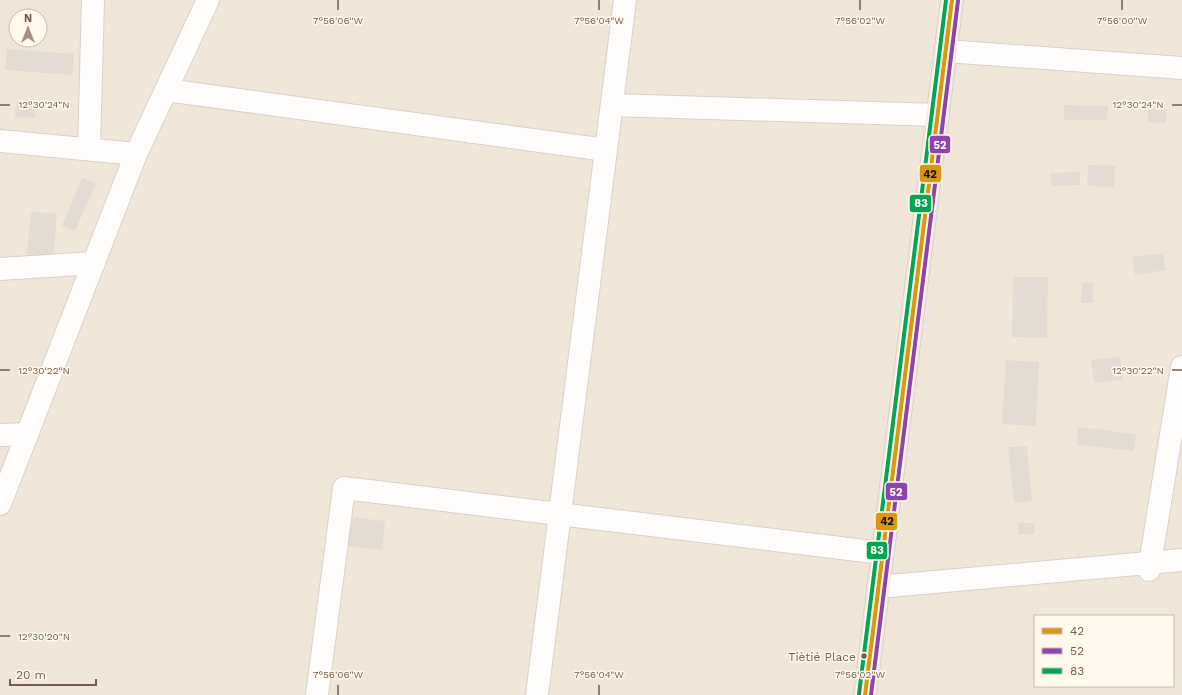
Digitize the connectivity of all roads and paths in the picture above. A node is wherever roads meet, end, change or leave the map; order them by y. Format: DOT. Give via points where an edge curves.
graph roads {
  1 [pos="93,0"];
  2 [pos="208,0"];
  3 [pos="625,0"];
  4 [pos="952,0"];
  5 [pos="946,51"];
  6 [pos="1182,68"];
  7 [pos="166,90"];
  8 [pos="612,105"];
  9 [pos="938,115"];
  10 [pos="0,141"];
  11 [pos="89,150"];
  12 [pos="606,150"];
  13 [pos="136,154"];
  14 [pos="94,263"];
  15 [pos="0,269"];
  16 [pos="1182,367"];
  17 [pos="27,434"];
  18 [pos="0,435"];
  19 [pos="0,504"];
  20 [pos="560,514"];
  21 [pos="882,553"];
  22 [pos="1182,560"];
  23 [pos="1150,567"];
  24 [pos="878,587"];
  25 [pos="317,695"];
  26 [pos="537,695"];
  27 [pos="865,695"];
  1 -- 11 [label="street"];
  2 -- 7 [label="street"];
  3 -- 8 [label="street"];
  4 -- 5 [label="highway"];
  5 -- 6 [label="street"];
  5 -- 9 [label="highway"];
  7 -- 12 [label="street"];
  7 -- 13 [label="street"];
  8 -- 9 [label="street"];
  8 -- 12 [label="street"];
  9 -- 21 [label="highway"];
  10 -- 11 [label="street"];
  11 -- 13 [label="street"];
  12 -- 20 [label="street"];
  13 -- 14 [label="street"];
  14 -- 15 [label="street"];
  14 -- 17 [label="street"];
  16 -- 23 [label="street"];
  17 -- 18 [label="street"];
  17 -- 19 [label="street"];
  20 -- 21 [label="street"];
  20 -- 25 [label="street" via="344,488"];
  20 -- 26 [label="street"];
  21 -- 24 [label="highway"];
  22 -- 23 [label="street"];
  23 -- 24 [label="street"];
  24 -- 27 [label="highway"];
}
